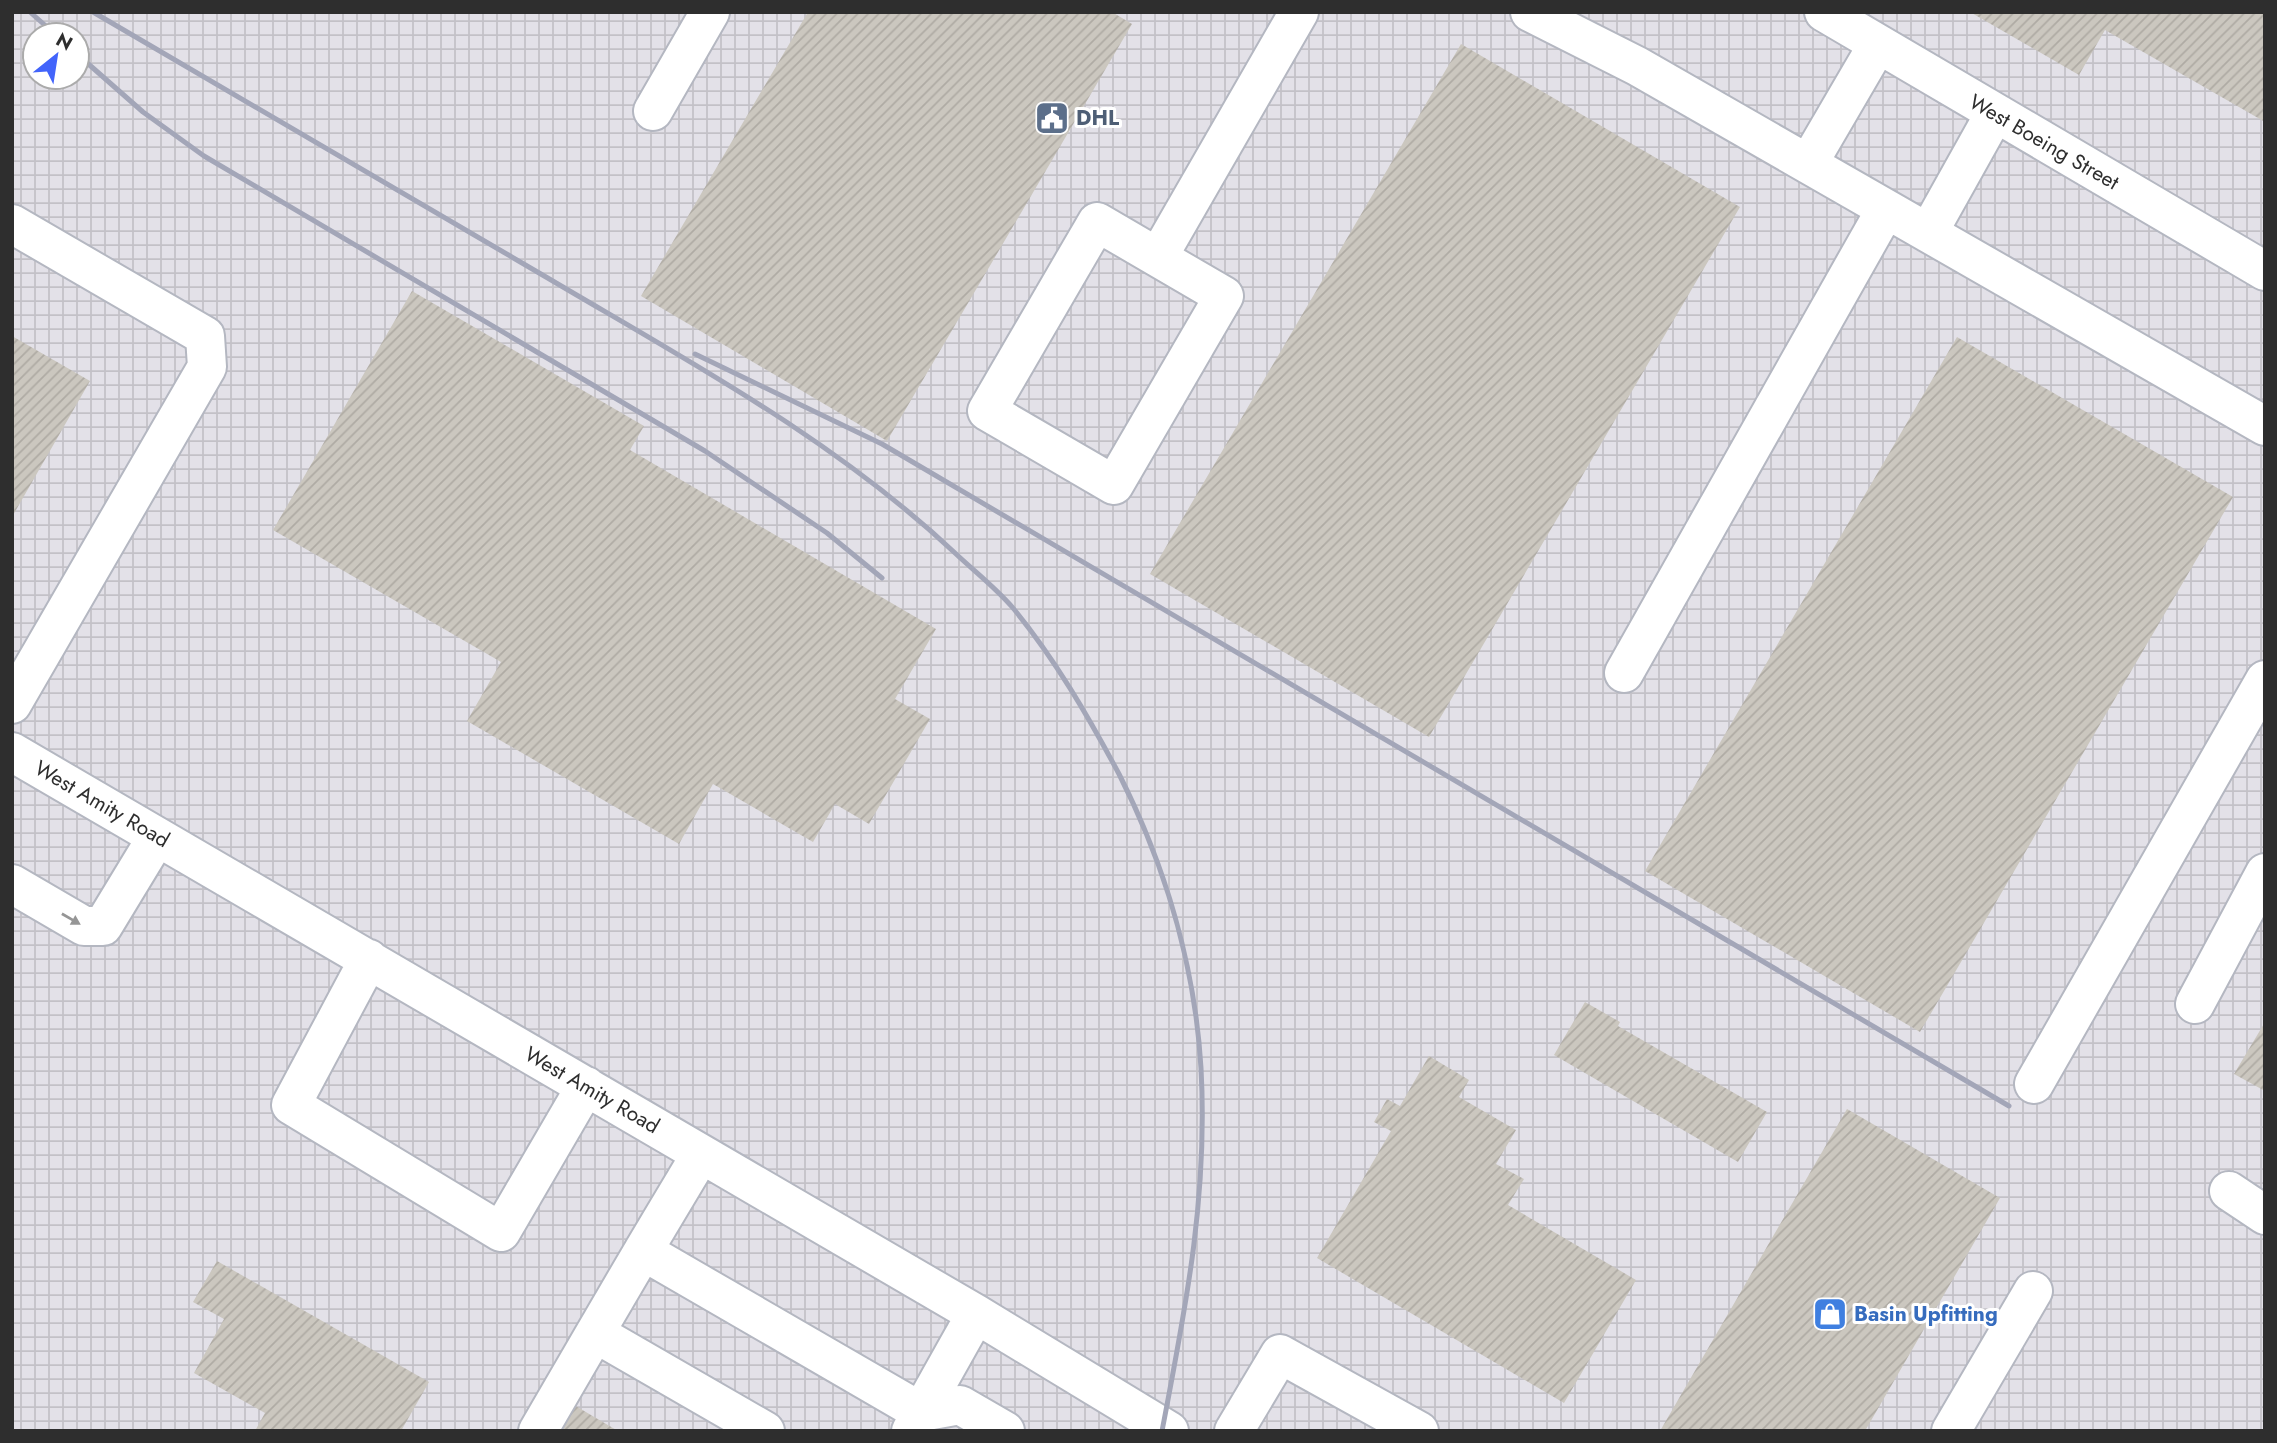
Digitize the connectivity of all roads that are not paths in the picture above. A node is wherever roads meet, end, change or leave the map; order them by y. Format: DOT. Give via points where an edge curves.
graph roads {
  1 [pos="710,12"];
  2 [pos="1299,12"];
  3 [pos="1530,12"];
  4 [pos="1824,12"];
  5 [pos="1878,44"];
  6 [pos="653,111"];
  7 [pos="1995,113"];
  8 [pos="1808,164"];
  9 [pos="1886,209"];
  10 [pos="12,224"];
  11 [pos="1928,233"];
  12 [pos="1158,257"];
  13 [pos="2265,271"];
  14 [pos="2265,426"];
  15 [pos="1625,673"];
  16 [pos="2265,680"];
  17 [pos="12,704"];
  18 [pos="12,752"];
  19 [pos="157,837"];
  20 [pos="2265,873"];
  21 [pos="12,884"];
  22 [pos="369,959"];
  23 [pos="2195,1004"];
  24 [pos="2034,1084"];
  25 [pos="586,1086"];
  26 [pos="701,1154"];
  27 [pos="2229,1191"];
  28 [pos="2265,1215"];
  29 [pos="643,1251"];
  30 [pos="2033,1291"];
  31 [pos="976,1314"];
  32 [pos="595,1333"];
  33 [pos="916,1421"];
  34 [pos="538,1431"];
  35 [pos="765,1431"];
  36 [pos="1005,1431"];
  37 [pos="1169,1431"];
  38 [pos="1234,1431"];
  39 [pos="1419,1431"];
  40 [pos="1951,1431"];
  1 -- 6 [label="street"];
  2 -- 12 [label="street"];
  3 -- 8 [label="street" via="1637,66"];
  4 -- 5 [label="street, West Boeing Street"];
  5 -- 7 [label="street, West Boeing Street"];
  5 -- 8 [label="street"];
  7 -- 11 [label="street"];
  7 -- 13 [label="street, West Boeing Street"];
  8 -- 9 [label="street"];
  9 -- 11 [label="street"];
  9 -- 15 [label="street"];
  10 -- 17 [label="street" via="205,337 207,367"];
  11 -- 14 [label="street"];
  12 -- 12 [label="street" via="1097,222 987,411 1114,485 1224,296"];
  16 -- 24 [label="street"];
  18 -- 19 [label="street, West Amity Road"];
  21 -- 19 [label="street, one-way" via="84,926 103,926"];
  19 -- 22 [label="street, West Amity Road"];
  20 -- 23 [label="street"];
  22 -- 25 [label="street, West Amity Road"];
  22 -- 25 [label="street" via="291,1105 500,1232"];
  25 -- 26 [label="street, West Amity Road"];
  26 -- 29 [label="street"];
  26 -- 31 [label="street, West Amity Road"];
  27 -- 28 [label="street"];
  29 -- 32 [label="street"];
  29 -- 33 [label="street"];
  30 -- 40 [label="street"];
  31 -- 33 [label="street"];
  31 -- 37 [label="street, West Amity Road"];
  32 -- 34 [label="street"];
  32 -- 35 [label="street"];
  33 -- 36 [label="street" via="960,1405"];
  38 -- 39 [label="street" via="1280,1354"];
}
